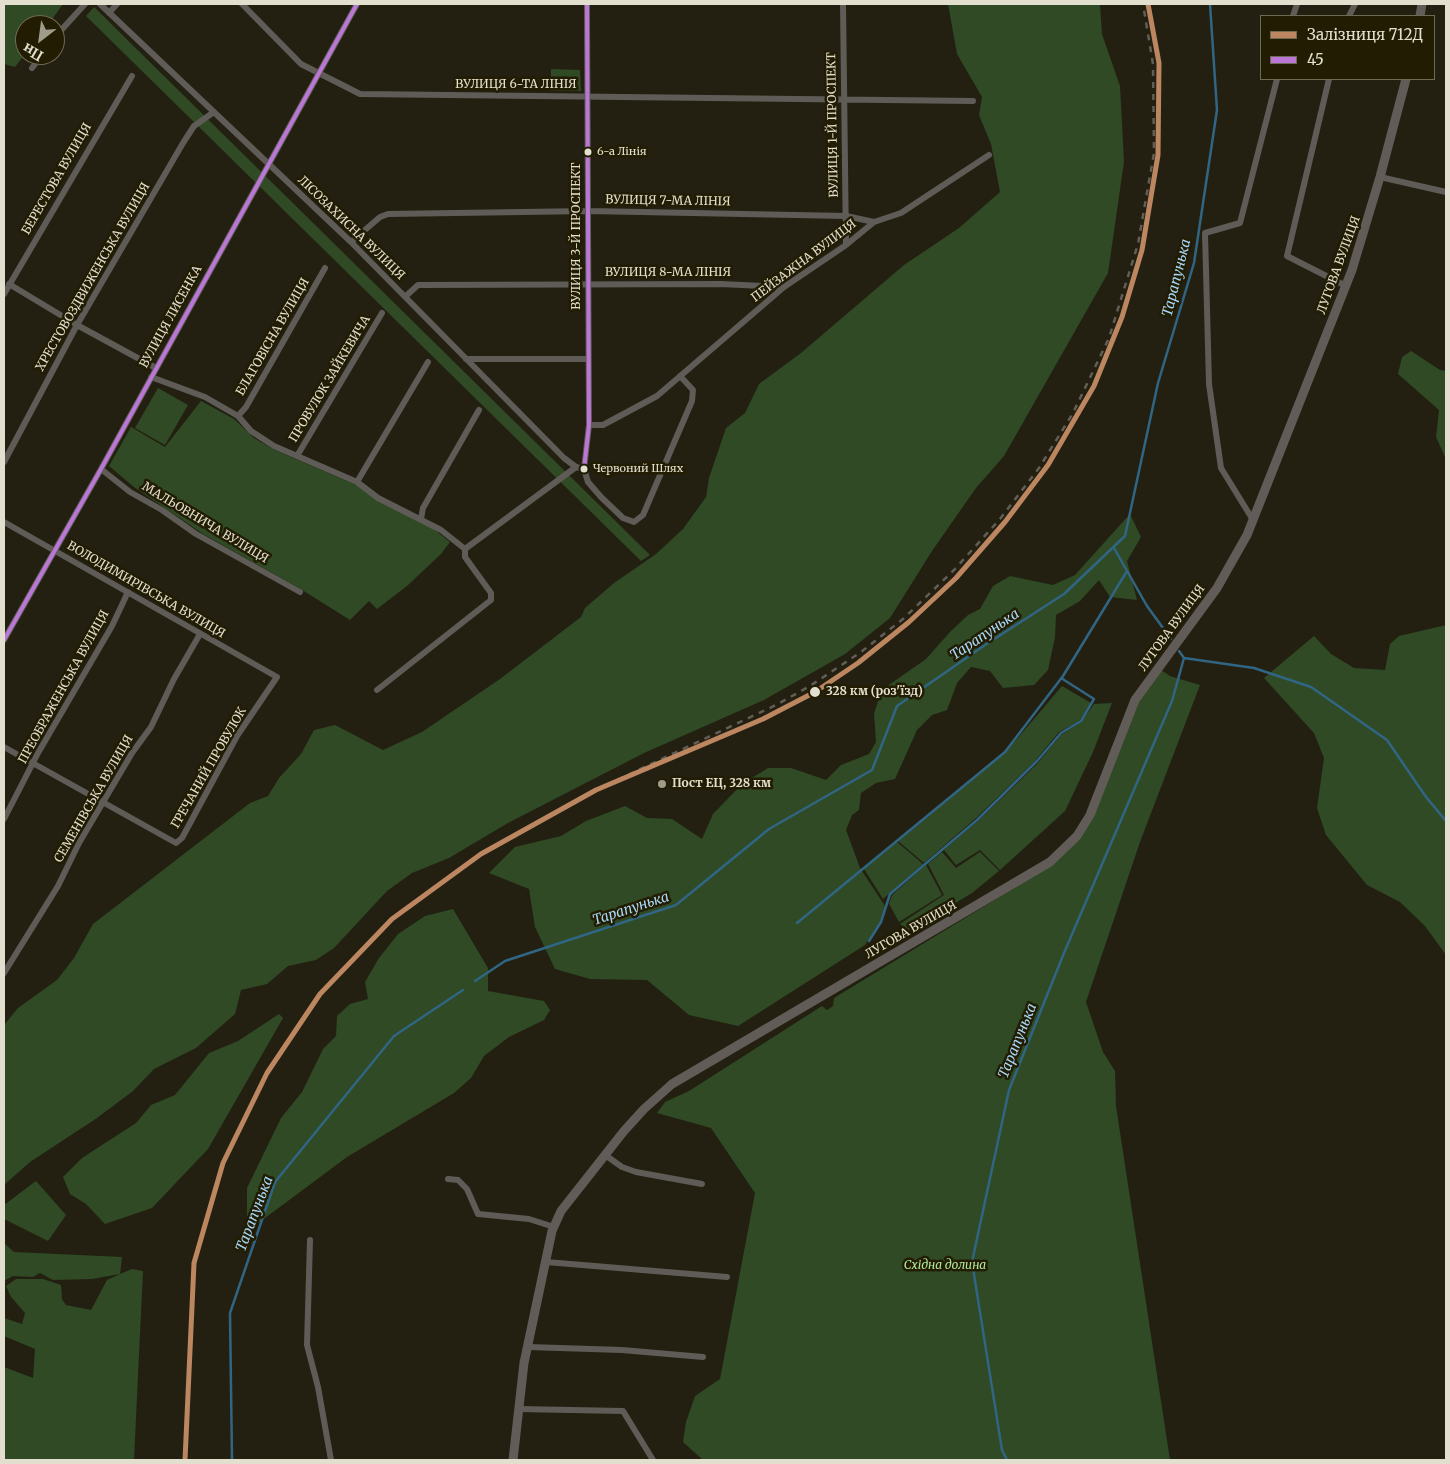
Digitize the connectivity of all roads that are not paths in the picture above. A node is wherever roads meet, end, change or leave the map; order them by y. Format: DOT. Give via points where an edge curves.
graph roads {
  1 [pos="85,4"];
  2 [pos="100,4"];
  3 [pos="117,4"];
  4 [pos="242,4"];
  5 [pos="357,4"];
  6 [pos="587,4"];
  7 [pos="843,4"];
  8 [pos="109,13"];
  9 [pos="65,26"];
  10 [pos="34,65"];
  11 [pos="32,68"];
  12 [pos="317,74"];
  13 [pos="132,76"];
  14 [pos="1277,80"];
  15 [pos="1328,80"];
  16 [pos="1406,80"];
  17 [pos="588,96"];
  18 [pos="844,100"];
  19 [pos="973,101"];
  20 [pos="214,112"];
  21 [pos="989,155"];
  22 [pos="268,163"];
  23 [pos="1380,177"];
  24 [pos="1446,192"];
  25 [pos="589,211"];
  26 [pos="846,216"];
  27 [pos="874,222"];
  28 [pos="351,242"];
  29 [pos="846,245"];
  30 [pos="325,268"];
  31 [pos="9,284"];
  32 [pos="588,285"];
  33 [pos="1346,286"];
  34 [pos="784,287"];
  35 [pos="4,294"];
  36 [pos="406,296"];
  37 [pos="382,313"];
  38 [pos="77,325"];
  39 [pos="466,359"];
  40 [pos="587,359"];
  41 [pos="428,362"];
  42 [pos="156,368"];
  43 [pos="680,376"];
  44 [pos="151,378"];
  45 [pos="479,410"];
  46 [pos="238,416"];
  47 [pos="589,425"];
  48 [pos="297,456"];
  49 [pos="4,462"];
  50 [pos="576,467"];
  51 [pos="101,469"];
  52 [pos="584,469"];
  53 [pos="357,482"];
  54 [pos="421,520"];
  55 [pos="1253,520"];
  56 [pos="4,522"];
  57 [pos="465,549"];
  58 [pos="55,550"];
  59 [pos="128,592"];
  60 [pos="300,592"];
  61 [pos="200,634"];
  62 [pos="4,640"];
  63 [pos="277,677"];
  64 [pos="377,690"];
  65 [pos="4,748"];
  66 [pos="32,764"];
  67 [pos="103,805"];
  68 [pos="4,819"];
  69 [pos="4,973"];
  70 [pos="605,1155"];
  71 [pos="448,1179"];
  72 [pos="702,1184"];
  73 [pos="554,1226"];
  74 [pos="310,1240"];
  75 [pos="546,1262"];
  76 [pos="727,1277"];
  77 [pos="528,1346"];
  78 [pos="703,1357"];
  79 [pos="519,1409"];
  80 [pos="331,1460"];
  81 [pos="513,1460"];
  82 [pos="653,1460"];
  1 -- 9 [label="street"];
  2 -- 8 [label="street, ЛІСОЗАХИСНА ВУЛИЦЯ"];
  3 -- 8 [label="street"];
  4 -- 12 [label="street, ВУЛИЦЯ 6-ТА ЛІНІЯ" via="301,64"];
  5 -- 12 [label="street, ВУЛИЦЯ ЛИСЕНКА"];
  6 -- 17 [label="street, ВУЛИЦЯ 3-Й ПРОСПЕКТ"];
  7 -- 18 [label="street, ВУЛИЦЯ 1-Й ПРОСПЕКТ"];
  8 -- 20 [label="street, ЛІСОЗАХИСНА ВУЛИЦЯ"];
  10 -- 11 [label="street"];
  12 -- 17 [label="street, ВУЛИЦЯ 6-ТА ЛІНІЯ" via="360,94"];
  12 -- 22 [label="street, ВУЛИЦЯ ЛИСЕНКА"];
  13 -- 31 [label="street, БЕРЕСТОВА ВУЛИЦЯ"];
  14 -- 55 [label="street" via="1240,223 1205,234 1209,384 1221,468"];
  15 -- 33 [label="street" via="1287,256"];
  16 -- 23 [label="street, ЛУГОВА ВУЛИЦЯ"];
  17 -- 18 [label="street, ВУЛИЦЯ 6-ТА ЛІНІЯ"];
  17 -- 25 [label="street, ВУЛИЦЯ 3-Й ПРОСПЕКТ"];
  18 -- 19 [label="street, ВУЛИЦЯ 6-ТА ЛІНІЯ"];
  18 -- 26 [label="street, ВУЛИЦЯ 1-Й ПРОСПЕКТ"];
  20 -- 22 [label="street, ЛІСОЗАХИСНА ВУЛИЦЯ"];
  20 -- 38 [label="street, ХРЕСТОВОЗДВИЖЕНСЬКА ВУЛИЦЯ" via="194,126 183,143"];
  21 -- 27 [label="street, ПЕЙЗАЖНА ВУЛИЦЯ" via="901,213"];
  22 -- 28 [label="street, ЛІСОЗАХИСНА ВУЛИЦЯ"];
  22 -- 42 [label="street, ВУЛИЦЯ ЛИСЕНКА"];
  23 -- 24 [label="street"];
  23 -- 33 [label="street, ЛУГОВА ВУЛИЦЯ"];
  25 -- 26 [label="street, ВУЛИЦЯ 7-МА ЛІНІЯ"];
  25 -- 28 [label="street, ВУЛИЦЯ 7-МА ЛІНІЯ" via="388,214"];
  25 -- 32 [label="street, ВУЛИЦЯ 3-Й ПРОСПЕКТ"];
  26 -- 27 [label="street, ВУЛИЦЯ 7-МА ЛІНІЯ"];
  26 -- 29 [label="street, ВУЛИЦЯ 1-Й ПРОСПЕКТ"];
  27 -- 29 [label="street, ПЕЙЗАЖНА ВУЛИЦЯ"];
  28 -- 36 [label="street, ЛІСОЗАХИСНА ВУЛИЦЯ"];
  29 -- 34 [label="street, ПЕЙЗАЖНА ВУЛИЦЯ"];
  30 -- 46 [label="street, БЛАГОВІСНА ВУЛИЦЯ"];
  31 -- 35 [label="street, БЕРЕСТОВА ВУЛИЦЯ"];
  31 -- 38 [label="street"];
  32 -- 34 [label="street, ВУЛИЦЯ 8-МА ЛІНІЯ"];
  32 -- 36 [label="street, ВУЛИЦЯ 8-МА ЛІНІЯ" via="418,285"];
  32 -- 40 [label="street, ВУЛИЦЯ 3-Й ПРОСПЕКТ"];
  33 -- 55 [label="street, ЛУГОВА ВУЛИЦЯ"];
  34 -- 43 [label="street, ПЕЙЗАЖНА ВУЛИЦЯ"];
  36 -- 39 [label="street, ЛІСОЗАХИСНА ВУЛИЦЯ"];
  37 -- 48 [label="street, ПРОВУЛОК ЗАЙКЕВИЧА"];
  38 -- 42 [label="street"];
  38 -- 49 [label="street, ХРЕСТОВОЗДВИЖЕНСЬКА ВУЛИЦЯ"];
  39 -- 40 [label="street"];
  39 -- 50 [label="street, ЛІСОЗАХИСНА ВУЛИЦЯ"];
  40 -- 47 [label="street, ВУЛИЦЯ 3-Й ПРОСПЕКТ"];
  41 -- 53 [label="street"];
  42 -- 44 [label="street, ВУЛИЦЯ ЛИСЕНКА"];
  43 -- 47 [label="street, ПЕЙЗАЖНА ВУЛИЦЯ" via="657,396 603,425"];
  43 -- 52 [label="street" via="693,390 692,401 644,515 634,522 623,518 588,482"];
  44 -- 46 [label="street" via="205,397"];
  44 -- 51 [label="street, ВУЛИЦЯ ЛИСЕНКА"];
  45 -- 54 [label="street" via="424,508"];
  46 -- 48 [label="street" via="260,438"];
  47 -- 52 [label="street, ВУЛИЦЯ 3-Й ПРОСПЕКТ"];
  48 -- 53 [label="street"];
  50 -- 52 [label="street, ЛІСОЗАХИСНА ВУЛИЦЯ"];
  50 -- 57 [label="street"];
  51 -- 58 [label="street, ВУЛИЦЯ ЛИСЕНКА"];
  51 -- 60 [label="street, МАЛЬОВНИЧА ВУЛИЦЯ" via="130,492 196,534"];
  53 -- 54 [label="street" via="378,498"];
  54 -- 57 [label="street" via="441,530"];
  55 -- 70 [label="street, ЛУГОВА ВУЛИЦЯ" via="1217,588 1135,700 1090,815 1077,836 1050,862 672,1084 644,1109"];
  56 -- 58 [label="street, ВОЛОДИМИРІВСЬКА ВУЛИЦЯ"];
  57 -- 64 [label="street" via="465,557 491,592 491,600"];
  58 -- 59 [label="street, ВОЛОДИМИРІВСЬКА ВУЛИЦЯ"];
  58 -- 62 [label="street, ВУЛИЦЯ ЛИСЕНКА"];
  59 -- 61 [label="street, ВОЛОДИМИРІВСЬКА ВУЛИЦЯ"];
  59 -- 66 [label="street, ПРЕОБРАЖЕНСЬКА ВУЛИЦЯ" via="112,626"];
  61 -- 63 [label="street, ВОЛОДИМИРІВСЬКА ВУЛИЦЯ"];
  61 -- 67 [label="street, СЕМЕНІВСЬКА ВУЛИЦЯ" via="151,727 132,753"];
  63 -- 67 [label="street, ГРЕЧАНИЙ ПРОВУЛОК" via="237,736 182,838 176,843"];
  65 -- 66 [label="street"];
  66 -- 67 [label="street"];
  66 -- 68 [label="street, ПРЕОБРАЖЕНСЬКА ВУЛИЦЯ"];
  67 -- 69 [label="street, СЕМЕНІВСЬКА ВУЛИЦЯ"];
  70 -- 72 [label="street" via="636,1172"];
  70 -- 73 [label="street, ЛУГОВА ВУЛИЦЯ"];
  71 -- 73 [label="street" via="458,1180 467,1189 478,1214 529,1219"];
  73 -- 75 [label="street, ЛУГОВА ВУЛИЦЯ"];
  74 -- 80 [label="street" via="308,1345"];
  75 -- 76 [label="street"];
  75 -- 77 [label="street, ЛУГОВА ВУЛИЦЯ"];
  77 -- 78 [label="street"];
  77 -- 79 [label="street, ЛУГОВА ВУЛИЦЯ"];
  79 -- 81 [label="street, ЛУГОВА ВУЛИЦЯ"];
  79 -- 82 [label="street" via="623,1411"];
}
